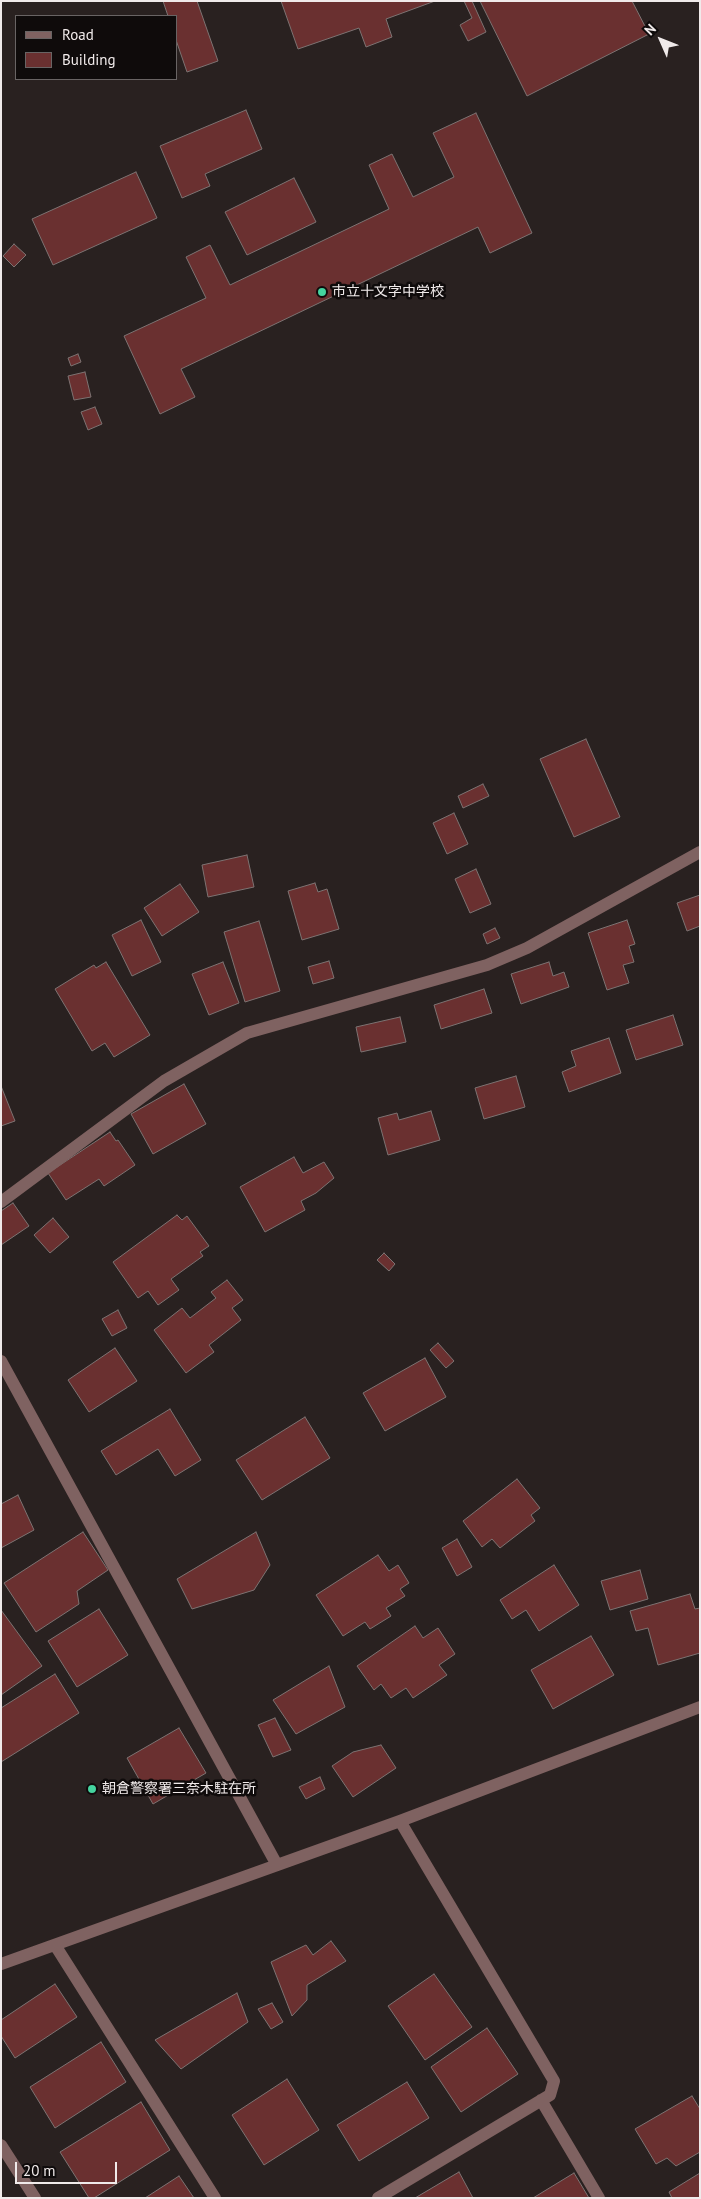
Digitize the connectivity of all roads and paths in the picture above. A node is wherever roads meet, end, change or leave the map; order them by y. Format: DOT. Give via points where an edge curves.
graph roads {
  1 [pos="700,852"];
  2 [pos="1,1202"];
  3 [pos="1,1361"];
  4 [pos="700,1707"];
  5 [pos="400,1821"];
  6 [pos="277,1865"];
  7 [pos="55,1945"];
  8 [pos="1,1964"];
  9 [pos="541,2100"];
  10 [pos="1,2145"];
  11 [pos="34,2198"];
  12 [pos="215,2198"];
  13 [pos="378,2198"];
  14 [pos="599,2198"];
  1 -- 2 [label="street" via="527,948 487,965 247,1034 164,1081"];
  3 -- 6 [label="street"];
  4 -- 5 [label="street"];
  5 -- 6 [label="street"];
  5 -- 9 [label="street" via="554,2081 550,2095"];
  6 -- 7 [label="street"];
  7 -- 8 [label="street"];
  7 -- 12 [label="street"];
  9 -- 13 [label="street"];
  9 -- 14 [label="street"];
  10 -- 11 [label="street"];
}
